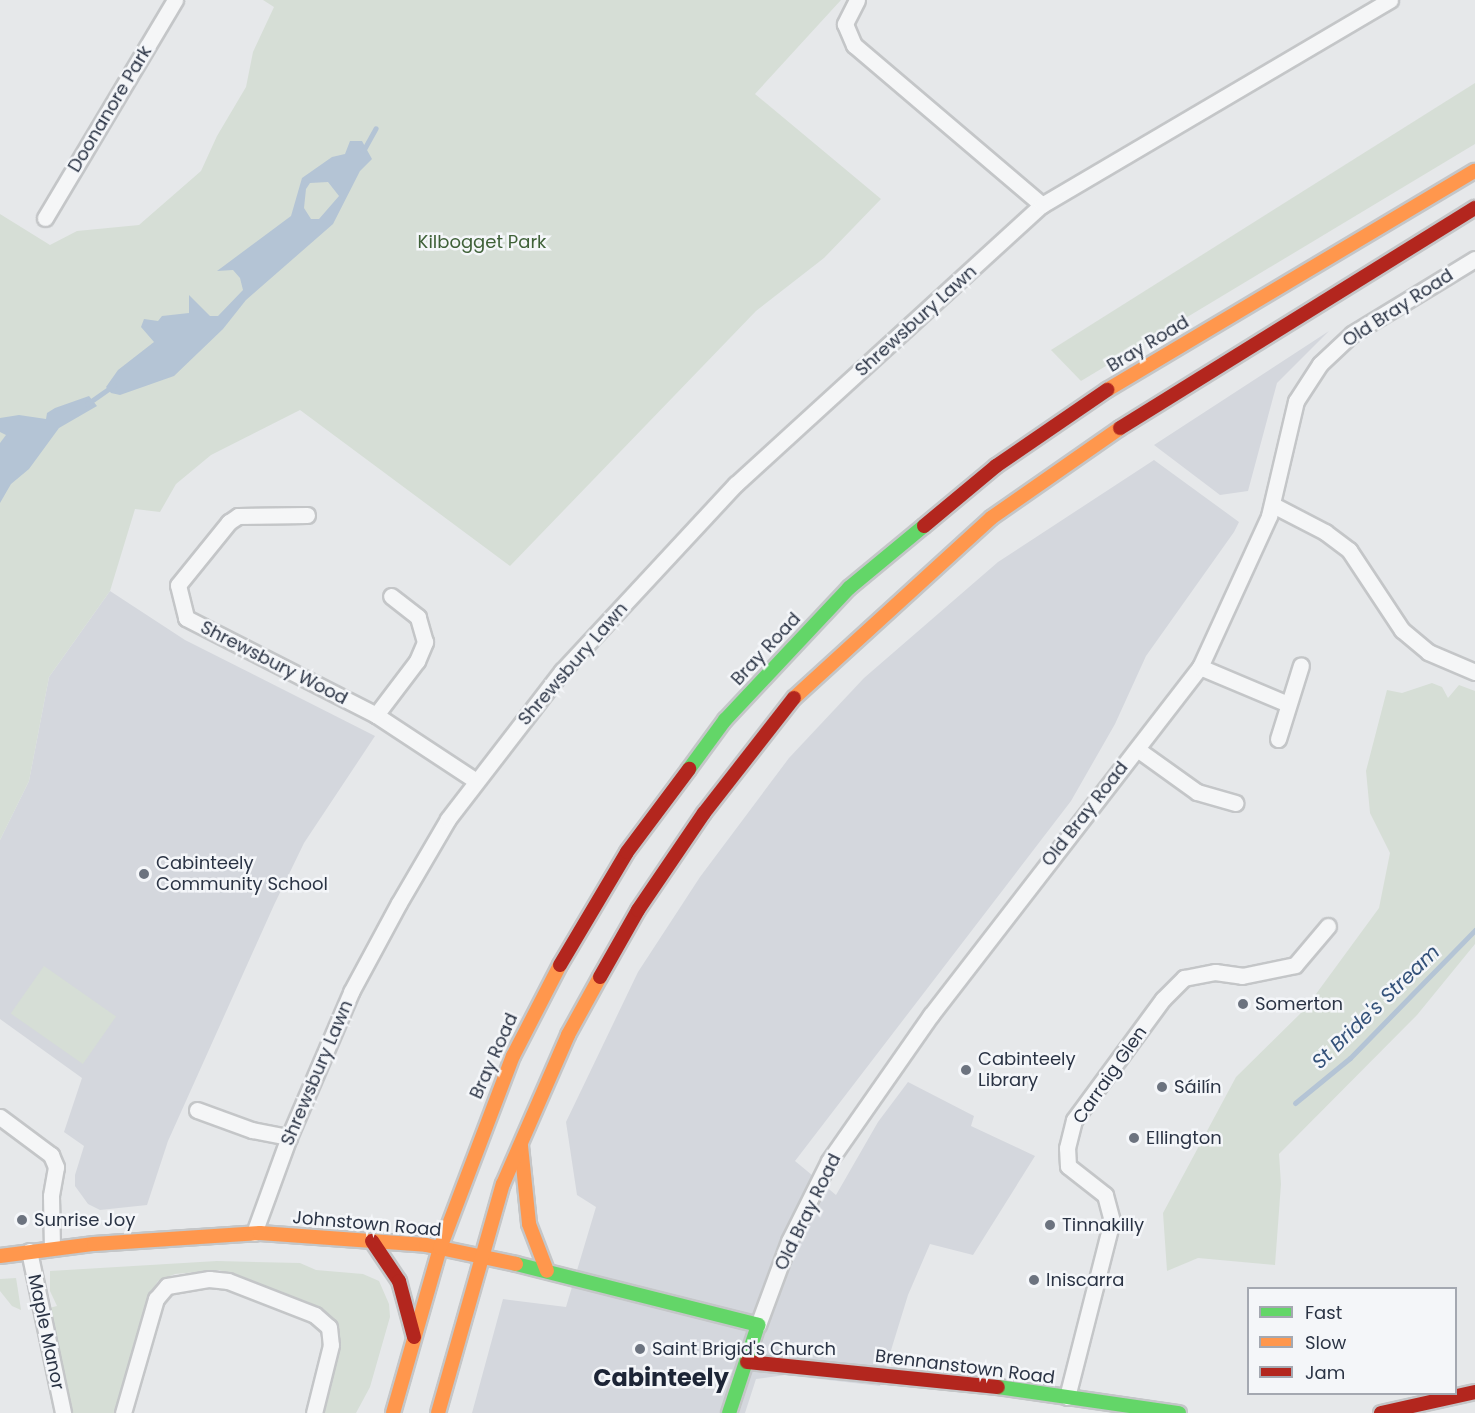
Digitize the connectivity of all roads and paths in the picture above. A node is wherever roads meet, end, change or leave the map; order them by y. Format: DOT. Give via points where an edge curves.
graph roads {
  1 [pos="174,0"];
  2 [pos="857,0"];
  3 [pos="1390,0"];
  4 [pos="1475,171"];
  5 [pos="1042,205"];
  6 [pos="1475,208"];
  7 [pos="45,218"];
  8 [pos="1475,259"];
  9 [pos="1273,505"];
  10 [pos="307,515"];
  11 [pos="391,596"];
  12 [pos="1301,665"];
  13 [pos="1200,667"];
  14 [pos="1475,672"];
  15 [pos="1288,704"];
  16 [pos="376,715"];
  17 [pos="1278,739"];
  18 [pos="1137,749"];
  19 [pos="476,781"];
  20 [pos="1235,803"];
  21 [pos="1328,926"];
  22 [pos="197,1110"];
  23 [pos="0,1117"];
  24 [pos="289,1137"];
  25 [pos="521,1142"];
  26 [pos="254,1233"];
  27 [pos="372,1240"];
  28 [pos="52,1248"];
  29 [pos="441,1248"];
  30 [pos="29,1251"];
  31 [pos="0,1256"];
  32 [pos="485,1257"];
  33 [pos="547,1270"];
  34 [pos="758,1325"];
  35 [pos="414,1338"];
  36 [pos="747,1362"];
  37 [pos="1475,1392"];
  38 [pos="1067,1397"];
  39 [pos="63,1413"];
  40 [pos="123,1413"];
  41 [pos="314,1413"];
  42 [pos="393,1413"];
  43 [pos="438,1413"];
  44 [pos="729,1413"];
  45 [pos="1179,1413"];
  46 [pos="1381,1413"];
  1 -- 7 [label="street, Doonanore Park"];
  2 -- 5 [label="street" via="845,24 854,45"];
  3 -- 5 [label="street, Shrewsbury Lawn"];
  4 -- 29 [label="main road, Bray Road" via="1141,367 996,466 849,588 784,654 674,785 627,852 538,1003 489,1113"];
  5 -- 19 [label="street, Shrewsbury Lawn" via="736,484 562,671"];
  6 -- 25 [label="main road" via="1154,405 991,518 802,688 704,813 639,910 568,1035"];
  8 -- 9 [label="street, Old Bray Road" via="1352,334 1320,364 1296,401"];
  9 -- 13 [label="street, Old Bray Road" via="1243,579"];
  9 -- 14 [label="street" via="1325,532 1349,550 1402,630 1428,652"];
  10 -- 16 [label="street, Shrewsbury Wood" via="238,516 229,522 178,585 186,618"];
  11 -- 16 [label="street" via="418,617 425,642 417,661"];
  12 -- 15 [label="street"];
  13 -- 15 [label="street"];
  13 -- 18 [label="street, Old Bray Road"];
  15 -- 17 [label="street"];
  16 -- 19 [label="street, Shrewsbury Wood"];
  18 -- 20 [label="street" via="1197,792"];
  18 -- 34 [label="street, Old Bray Road" via="939,1005 829,1161 789,1241"];
  19 -- 24 [label="street, Shrewsbury Lawn" via="448,819 351,992"];
  21 -- 38 [label="street, Carraig Glen" via="1295,965 1242,976 1215,972 1184,978 1163,999 1074,1120 1067,1148 1068,1166 1105,1196 1112,1221"];
  22 -- 24 [label="street" via="252,1130"];
  23 -- 28 [label="street" via="51,1155 56,1167 51,1196"];
  24 -- 26 [label="street, Shrewsbury Lawn"];
  25 -- 32 [label="main road" via="503,1184"];
  25 -- 33 [label="main road" via="529,1224"];
  26 -- 27 [label="main road, Johnstown Road"];
  26 -- 28 [label="main road, Johnstown Road"];
  27 -- 29 [label="main road, Johnstown Road"];
  27 -- 35 [label="main road" via="399,1281"];
  28 -- 30 [label="main road, Johnstown Road"];
  29 -- 32 [label="main road, Johnstown Road"];
  29 -- 35 [label="main road, Bray Road"];
  30 -- 31 [label="main road, Johnstown Road"];
  30 -- 39 [label="street, Maple Manor"];
  32 -- 33 [label="main road, Johnstown Road"];
  32 -- 43 [label="main road"];
  33 -- 34 [label="main road, Johnstown Road"];
  34 -- 36 [label="main road, Old Bray Road"];
  35 -- 42 [label="main road, Bray Road"];
  36 -- 38 [label="main road, Brennanstown Road"];
  36 -- 44 [label="main road, Old Bray Road"];
  37 -- 46 [label="main road"];
  38 -- 45 [label="main road, Brennanstown Road"];
  40 -- 41 [label="street" via="156,1299 167,1286 209,1279 228,1281 315,1315 329,1327 330,1345"];
}
